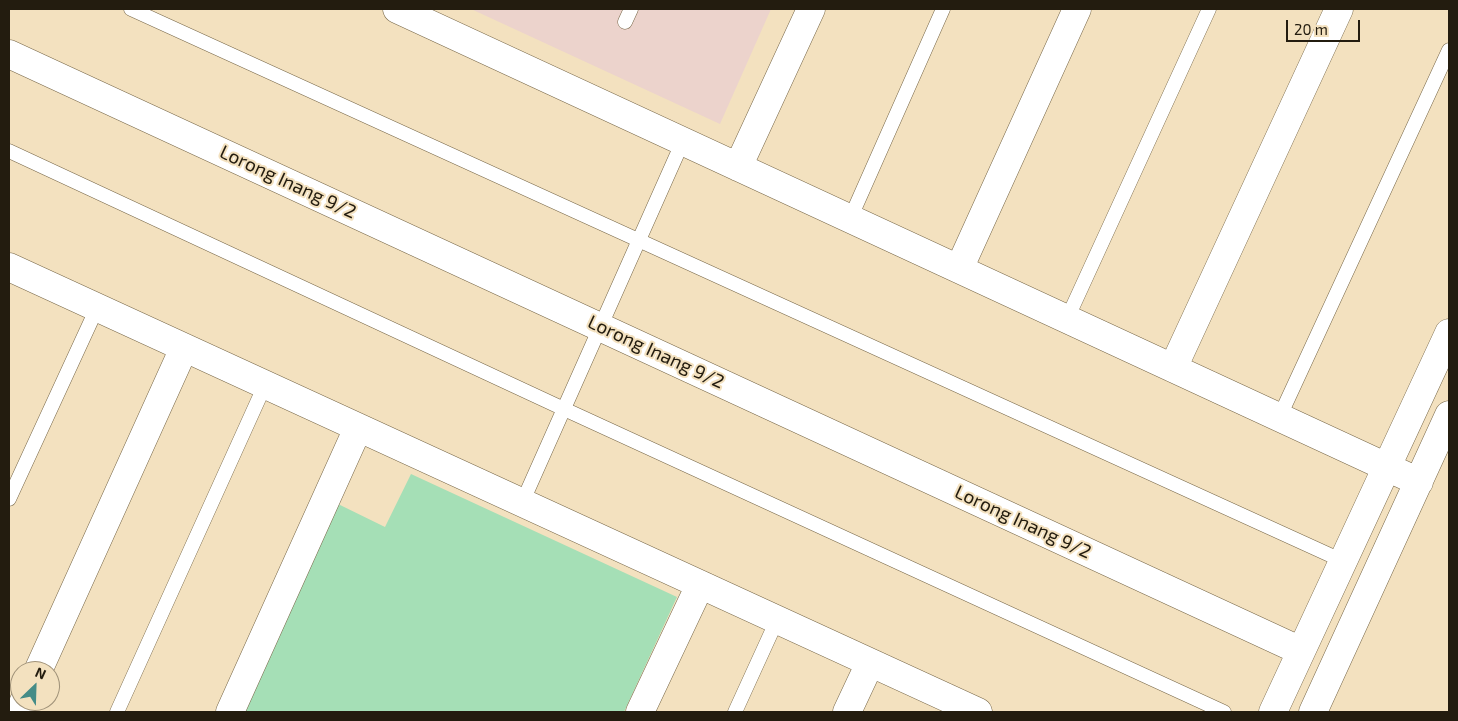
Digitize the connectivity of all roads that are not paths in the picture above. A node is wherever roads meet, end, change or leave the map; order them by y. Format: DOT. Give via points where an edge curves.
graph roads {
  1 [pos="131,9"];
  2 [pos="396,9"];
  3 [pos="631,9"];
  4 [pos="811,9"];
  5 [pos="943,9"];
  6 [pos="1077,9"];
  7 [pos="1209,9"];
  8 [pos="1339,9"];
  9 [pos="626,22"];
  10 [pos="1449,50"];
  11 [pos="9,54"];
  12 [pos="683,141"];
  13 [pos="9,151"];
  14 [pos="738,167"];
  15 [pos="850,219"];
  16 [pos="639,239"];
  17 [pos="9,269"];
  18 [pos="959,269"];
  19 [pos="97,308"];
  20 [pos="1067,319"];
  21 [pos="601,326"];
  22 [pos="1449,333"];
  23 [pos="184,348"];
  24 [pos="1173,368"];
  25 [pos="265,385"];
  26 [pos="564,409"];
  27 [pos="1449,415"];
  28 [pos="1279,418"];
  29 [pos="358,428"];
  30 [pos="1387,467"];
  31 [pos="1419,482"];
  32 [pos="9,499"];
  33 [pos="522,503"];
  34 [pos="1344,561"];
  35 [pos="700,585"];
  36 [pos="777,620"];
  37 [pos="1302,651"];
  38 [pos="43,661"];
  39 [pos="870,663"];
  40 [pos="942,705"];
  41 [pos="117,712"];
  42 [pos="230,712"];
  43 [pos="640,712"];
  44 [pos="735,712"];
  45 [pos="847,712"];
  46 [pos="978,712"];
  47 [pos="1224,712"];
  48 [pos="1273,712"];
  49 [pos="1313,712"];
  1 -- 16 [label="lane"];
  2 -- 12 [label="street"];
  3 -- 9 [label="lane"];
  4 -- 14 [label="street"];
  5 -- 15 [label="lane"];
  6 -- 18 [label="street"];
  7 -- 20 [label="lane"];
  8 -- 24 [label="street"];
  10 -- 28 [label="lane"];
  11 -- 21 [label="street, Lorong Inang 9/2"];
  12 -- 14 [label="street"];
  12 -- 16 [label="lane"];
  13 -- 26 [label="lane"];
  14 -- 15 [label="street"];
  15 -- 18 [label="street"];
  16 -- 21 [label="lane"];
  16 -- 34 [label="lane"];
  17 -- 19 [label="street"];
  18 -- 20 [label="street"];
  19 -- 23 [label="street"];
  19 -- 32 [label="lane"];
  20 -- 24 [label="street"];
  21 -- 26 [label="lane"];
  21 -- 37 [label="street, Lorong Inang 9/2"];
  22 -- 30 [label="street"];
  23 -- 25 [label="street"];
  23 -- 38 [label="street"];
  24 -- 28 [label="street"];
  25 -- 29 [label="street"];
  25 -- 41 [label="lane"];
  26 -- 33 [label="lane"];
  26 -- 47 [label="lane"];
  27 -- 31 [label="street"];
  28 -- 30 [label="street"];
  29 -- 33 [label="street"];
  29 -- 42 [label="street"];
  30 -- 31 [label="street"];
  30 -- 34 [label="street"];
  31 -- 49 [label="street"];
  33 -- 35 [label="street"];
  34 -- 37 [label="street"];
  35 -- 36 [label="street"];
  35 -- 43 [label="street"];
  36 -- 39 [label="street"];
  36 -- 44 [label="lane"];
  37 -- 48 [label="street"];
  39 -- 40 [label="street"];
  39 -- 45 [label="street"];
  40 -- 46 [label="street"];
}
